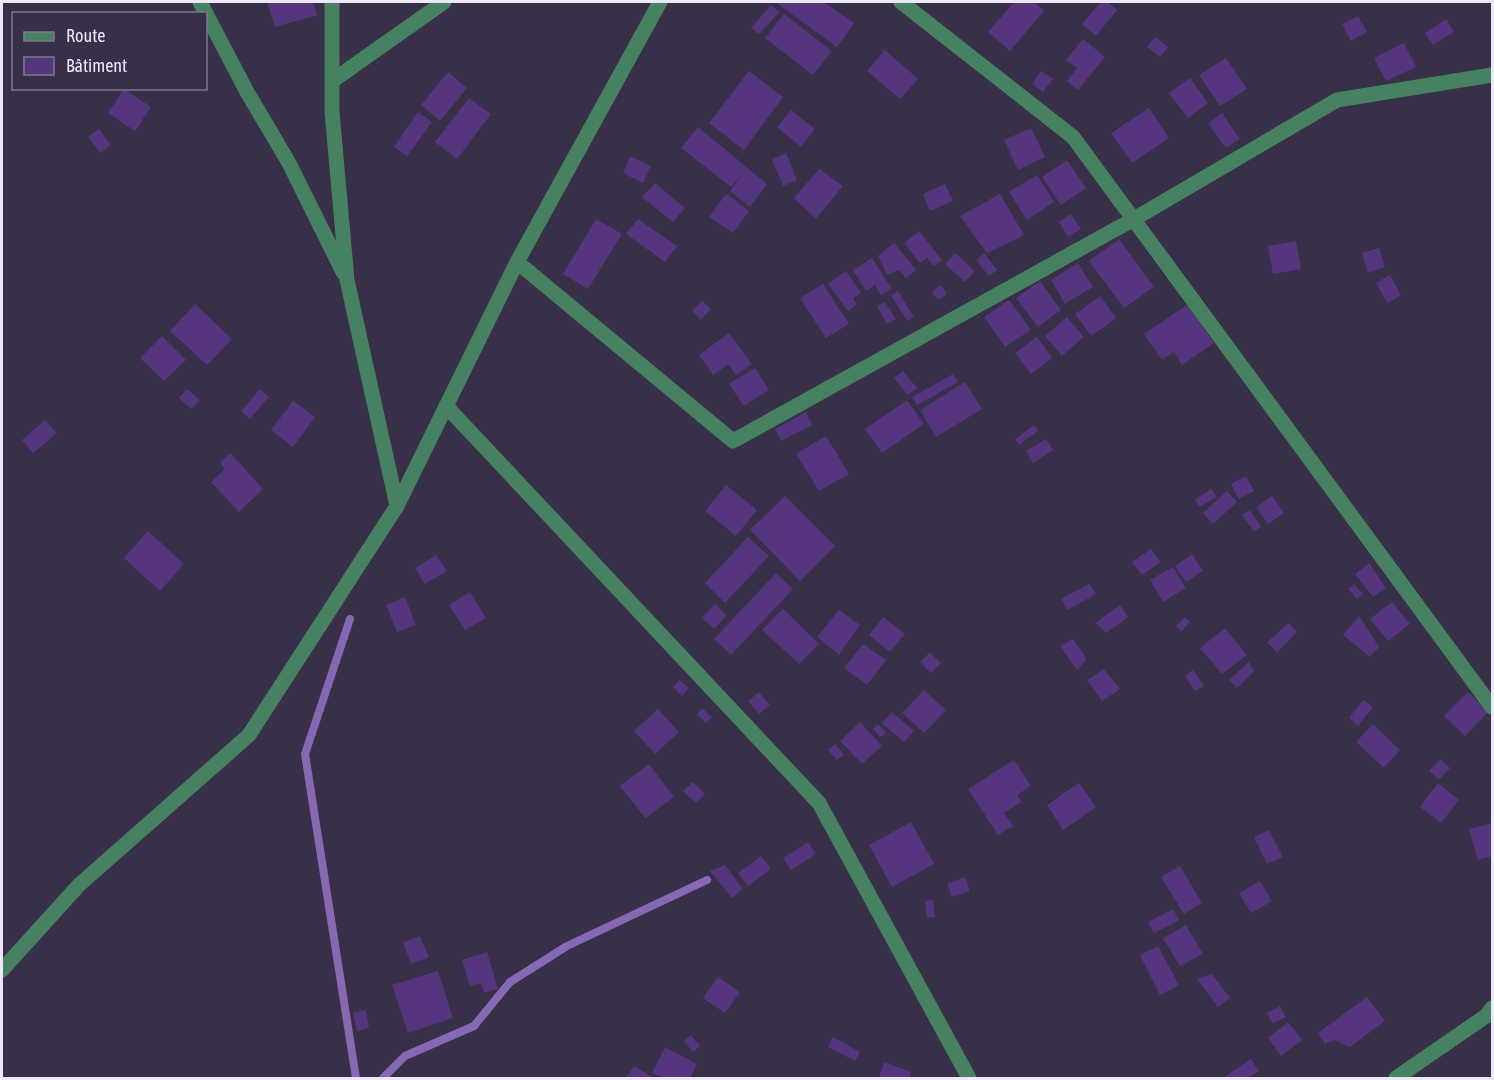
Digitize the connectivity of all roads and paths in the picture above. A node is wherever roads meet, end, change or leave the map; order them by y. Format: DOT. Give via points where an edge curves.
graph roads {
  1 [pos="332,2"];
  2 [pos="444,2"];
  3 [pos="660,2"];
  4 [pos="902,2"];
  5 [pos="207,15"];
  6 [pos="1492,75"];
  7 [pos="332,81"];
  8 [pos="1134,219"];
  9 [pos="517,262"];
  10 [pos="347,280"];
  11 [pos="446,406"];
  12 [pos="397,506"];
  13 [pos="1492,708"];
  14 [pos="2,970"];
  15 [pos="1492,1008"];
  16 [pos="969,1078"];
  17 [pos="1396,1078"];
  1 -- 7 [label="street"];
  2 -- 7 [label="street"];
  3 -- 9 [label="street"];
  4 -- 8 [label="street" via="1072,136"];
  5 -- 10 [label="street" via="289,163"];
  6 -- 8 [label="street" via="1337,100"];
  7 -- 10 [label="street"];
  8 -- 9 [label="street" via="733,441"];
  8 -- 13 [label="street"];
  9 -- 11 [label="street"];
  10 -- 12 [label="street"];
  11 -- 12 [label="street"];
  11 -- 16 [label="street" via="819,803"];
  12 -- 14 [label="street" via="249,735 80,885"];
  15 -- 17 [label="street"];
}
